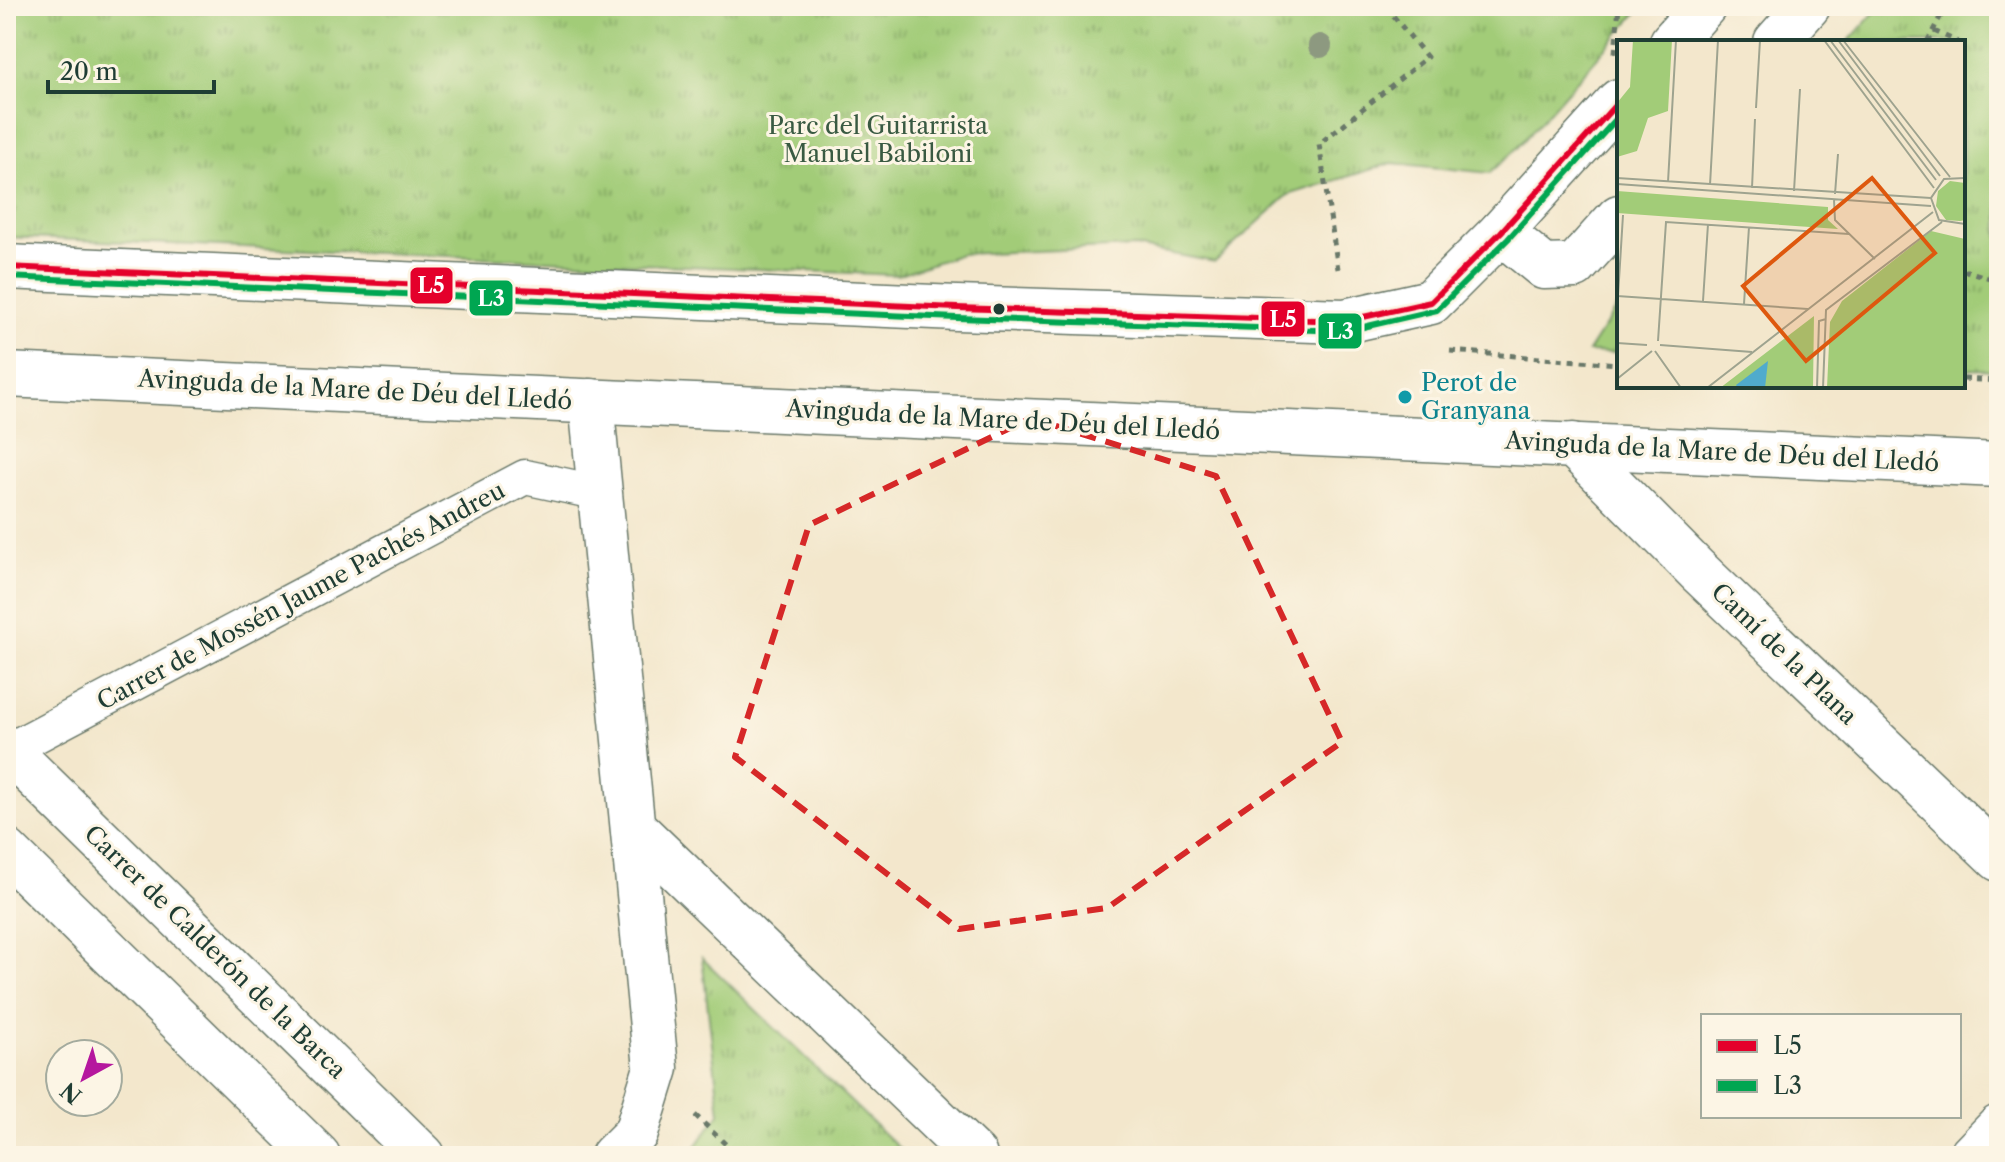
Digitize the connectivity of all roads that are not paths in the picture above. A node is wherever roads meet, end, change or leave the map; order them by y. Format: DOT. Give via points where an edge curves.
graph roads {
  1 [pos="1704,6"];
  2 [pos="1808,6"];
  3 [pos="1674,40"];
  4 [pos="1778,40"];
  5 [pos="1617,103"];
  6 [pos="1617,219"];
  7 [pos="1501,232"];
  8 [pos="6,267"];
  9 [pos="6,375"];
  10 [pos="591,401"];
  11 [pos="1573,445"];
  12 [pos="1999,465"];
  13 [pos="600,493"];
  14 [pos="8,749"];
  15 [pos="633,827"];
  16 [pos="6,851"];
  17 [pos="1999,859"];
  18 [pos="1999,1127"];
  19 [pos="318,1156"];
  20 [pos="423,1156"];
  21 [pos="613,1156"];
  22 [pos="975,1156"];
  23 [pos="1971,1156"];
  1 -- 3 [label="street"];
  2 -- 4 [label="street"];
  5 -- 7 [label="street"];
  6 -- 7 [label="street" via="1575,266 1544,267"];
  7 -- 8 [label="street" via="1431,302 1345,321"];
  9 -- 10 [label="street, Avinguda de la Mare de Déu del Lledó"];
  10 -- 11 [label="street, Avinguda de la Mare de Déu del Lledó"];
  10 -- 13 [label="street"];
  11 -- 12 [label="street, Avinguda de la Mare de Déu del Lledó"];
  11 -- 17 [label="street, Camí de la Plana"];
  13 -- 14 [label="street, Carrer de Mossén Jaume Pachés Andreu" via="525,477"];
  13 -- 15 [label="street"];
  14 -- 20 [label="street, Carrer de Calderón de la Barca"];
  15 -- 21 [label="street" via="656,1068 636,1133"];
  15 -- 22 [label="street"];
  16 -- 19 [label="street"];
  18 -- 23 [label="street"];
}
